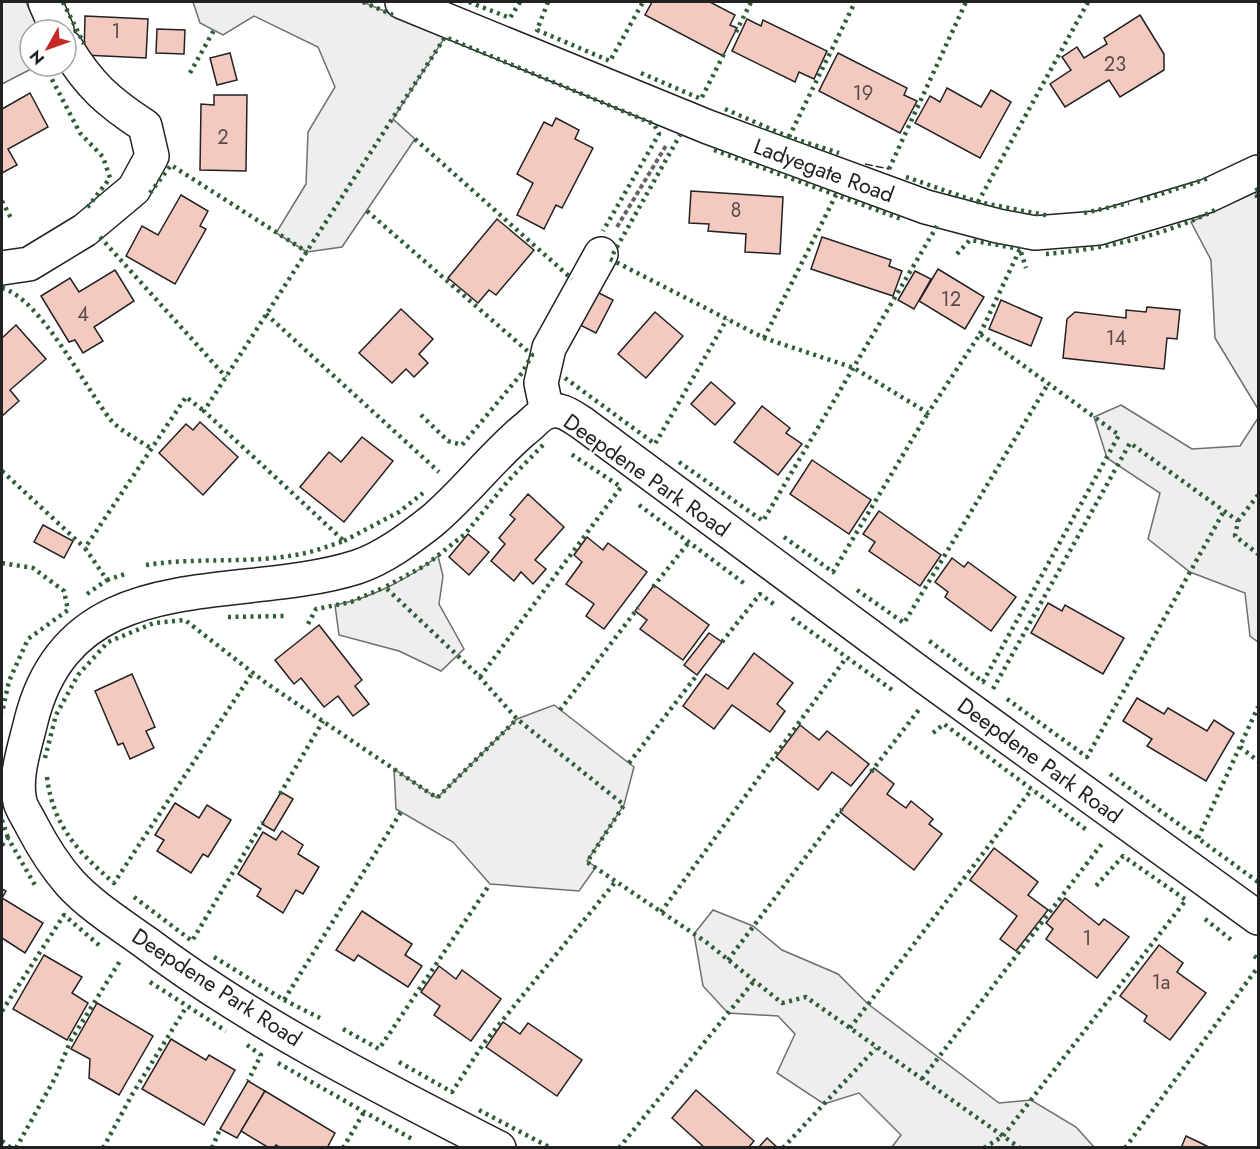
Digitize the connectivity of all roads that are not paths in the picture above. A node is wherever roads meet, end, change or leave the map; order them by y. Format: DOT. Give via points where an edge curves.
graph roads {
  1 [pos="45,2"];
  2 [pos="402,2"];
  3 [pos="52,18"];
  4 [pos="78,67"];
  5 [pos="1258,172"];
  6 [pos="601,254"];
  7 [pos="2,268"];
  8 [pos="547,412"];
  9 [pos="1258,918"];
  10 [pos="499,1148"];
  1 -- 3 [label="street"];
  2 -- 5 [label="street, Ladyegate Road" via="682,117 926,207 1035,233 1099,228 1151,215 1207,196"];
  4 -- 7 [label="street" via="117,108 145,126 152,156 134,189 85,230 29,264"];
  6 -- 8 [label="street" via="549,348 541,383"];
  8 -- 9 [label="street, Deepdene Park Road" via="565,412 582,423"];
  8 -- 10 [label="street, Deepdene Park Road" via="509,443 447,508 404,543 359,567 301,579 189,591 144,601 99,622 61,656 37,698 19,769 20,803 47,855 72,885 104,912 183,970 254,1014"];
}
